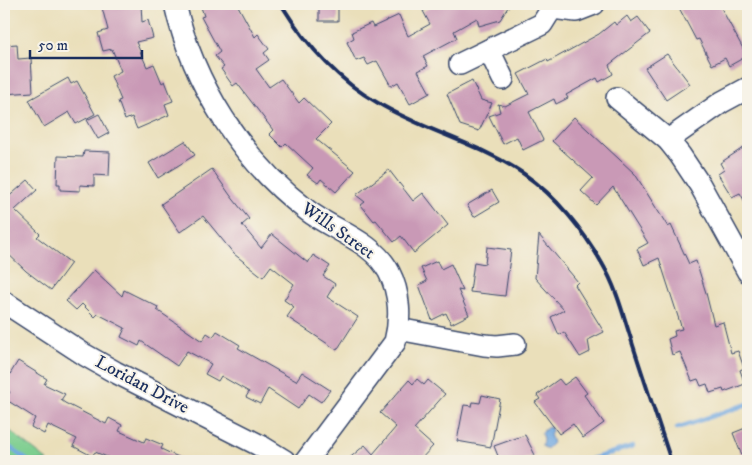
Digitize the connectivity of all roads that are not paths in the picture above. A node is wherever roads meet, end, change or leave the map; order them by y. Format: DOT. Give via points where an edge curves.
graph roads {
  1 [pos="176,4"];
  2 [pos="594,4"];
  3 [pos="550,6"];
  4 [pos="489,50"];
  5 [pos="460,64"];
  6 [pos="503,79"];
  7 [pos="748,88"];
  8 [pos="617,98"];
  9 [pos="668,140"];
  10 [pos="748,272"];
  11 [pos="4,302"];
  12 [pos="398,329"];
  13 [pos="515,344"];
  14 [pos="285,461"];
  15 [pos="306,461"];
  1 -- 12 [label="street, Wills Street" via="189,54 234,137 298,203 378,256 389,271 397,292"];
  2 -- 3 [label="street" via="576,11"];
  3 -- 4 [label="street" via="542,24"];
  4 -- 5 [label="street"];
  4 -- 6 [label="street"];
  7 -- 9 [label="street"];
  8 -- 9 [label="street"];
  9 -- 10 [label="street" via="700,185"];
  11 -- 14 [label="street, Loridan Drive" via="85,355"];
  12 -- 13 [label="street" via="484,345"];
  12 -- 15 [label="street, Wills Street" via="395,342"];
}
